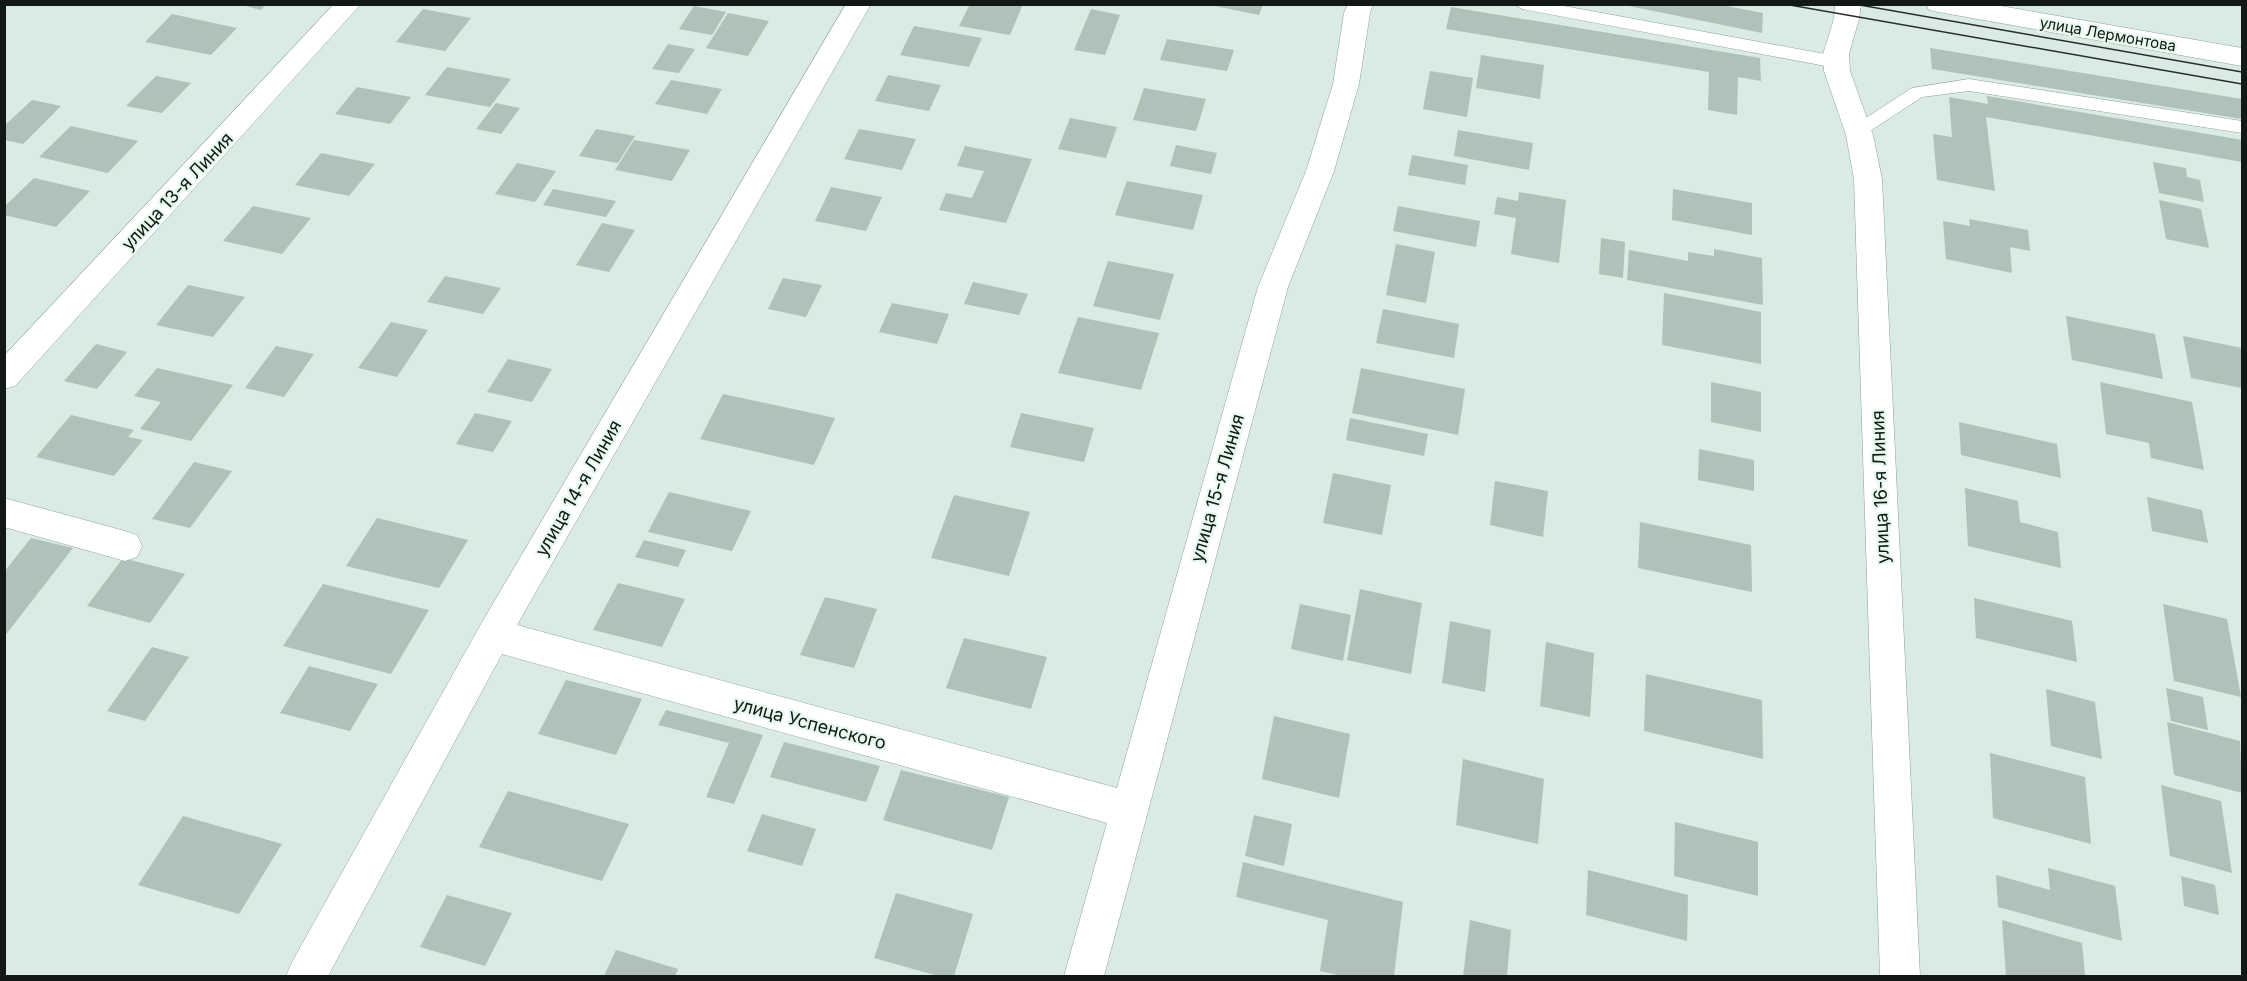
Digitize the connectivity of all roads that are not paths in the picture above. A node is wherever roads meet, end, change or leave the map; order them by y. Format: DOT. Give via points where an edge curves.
graph roads {
  1 [pos="349,4"];
  2 [pos="859,4"];
  3 [pos="1360,4"];
  4 [pos="1522,4"];
  5 [pos="1848,4"];
  6 [pos="1938,4"];
  7 [pos="2242,57"];
  8 [pos="1836,62"];
  9 [pos="2242,127"];
  10 [pos="1858,130"];
  11 [pos="4,377"];
  12 [pos="4,512"];
  13 [pos="125,546"];
  14 [pos="493,635"];
  15 [pos="1128,810"];
  16 [pos="306,976"];
  17 [pos="1084,976"];
  18 [pos="1900,976"];
  1 -- 11 [label="street, улица 13-я Линия"];
  2 -- 14 [label="street, улица 14-я Линия"];
  3 -- 15 [label="street, улица 15-я Линия" via="1346,84 1320,171 1273,287"];
  4 -- 8 [label="lane"];
  5 -- 8 [label="street, улица 16-я Линия" via="1849,16 1837,44"];
  6 -- 7 [label="street, улица Лермонтова"];
  8 -- 10 [label="street, улица 16-я Линия" via="1841,89"];
  9 -- 10 [label="lane" via="1969,85 1918,92"];
  10 -- 18 [label="street, улица 16-я Линия" via="1868,191"];
  12 -- 13 [label="street"];
  14 -- 15 [label="street, улица Успенского"];
  14 -- 16 [label="street, улица 14-я Линия"];
  15 -- 17 [label="street, улица 15-я Линия"];
}
